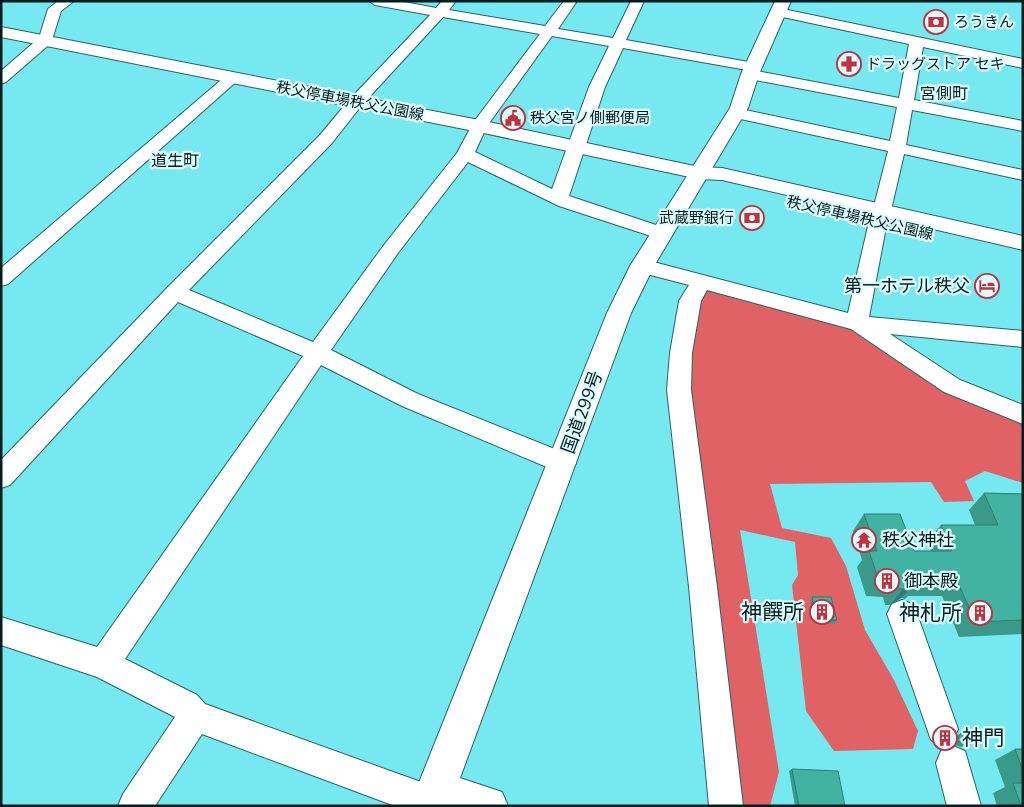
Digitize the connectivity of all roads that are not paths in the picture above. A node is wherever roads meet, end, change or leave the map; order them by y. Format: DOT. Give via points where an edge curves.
graph roads {
  1 [pos="68,1"];
  2 [pos="375,1"];
  3 [pos="450,1"];
  4 [pos="571,1"];
  5 [pos="638,1"];
  6 [pos="781,7"];
  7 [pos="438,14"];
  8 [pos="1,32"];
  9 [pos="550,32"];
  10 [pos="46,40"];
  11 [pos="917,42"];
  12 [pos="618,44"];
  13 [pos="1023,64"];
  14 [pos="752,70"];
  15 [pos="232,78"];
  16 [pos="1,79"];
  17 [pos="355,103"];
  18 [pos="904,104"];
  19 [pos="736,113"];
  20 [pos="479,126"];
  21 [pos="1023,126"];
  22 [pos="897,147"];
  23 [pos="576,148"];
  24 [pos="464,154"];
  25 [pos="699,173"];
  26 [pos="1023,175"];
  27 [pos="560,199"];
  28 [pos="880,216"];
  29 [pos="661,233"];
  30 [pos="1023,244"];
  31 [pos="1023,256"];
  32 [pos="642,266"];
  33 [pos="1,279"];
  34 [pos="701,282"];
  35 [pos="175,292"];
  36 [pos="858,323"];
  37 [pos="1023,339"];
  38 [pos="317,353"];
  39 [pos="1023,415"];
  40 [pos="563,463"];
  41 [pos="1,477"];
  42 [pos="902,614"];
  43 [pos="1,631"];
  44 [pos="102,664"];
  45 [pos="195,716"];
  46 [pos="432,799"];
  47 [pos="134,806"];
  48 [pos="488,806"];
  49 [pos="726,806"];
  50 [pos="964,806"];
  1 -- 10 [label="street" via="55,9"];
  2 -- 7 [label="street"];
  3 -- 7 [label="street"];
  4 -- 9 [label="street"];
  5 -- 12 [label="street"];
  6 -- 11 [label="street"];
  6 -- 14 [label="main road, 国道299号"];
  7 -- 9 [label="street"];
  7 -- 17 [label="street"];
  8 -- 10 [label="main road, 秩父停車場秩父公園線"];
  9 -- 12 [label="street"];
  9 -- 20 [label="street"];
  10 -- 15 [label="main road, 秩父停車場秩父公園線"];
  10 -- 16 [label="street"];
  11 -- 13 [label="street"];
  11 -- 18 [label="street"];
  12 -- 14 [label="street"];
  12 -- 23 [label="street" via="597,87"];
  14 -- 18 [label="street"];
  14 -- 19 [label="main road, 国道299号"];
  15 -- 17 [label="main road, 秩父停車場秩父公園線"];
  15 -- 33 [label="street"];
  17 -- 20 [label="main road, 秩父停車場秩父公園線"];
  17 -- 35 [label="street" via="319,146"];
  18 -- 21 [label="street"];
  18 -- 22 [label="street"];
  19 -- 22 [label="street"];
  19 -- 25 [label="main road, 国道299号"];
  20 -- 23 [label="main road, 秩父停車場秩父公園線"];
  20 -- 24 [label="street"];
  22 -- 26 [label="street"];
  22 -- 28 [label="street"];
  23 -- 25 [label="main road, 秩父停車場秩父公園線"];
  23 -- 27 [label="street"];
  24 -- 27 [label="street"];
  24 -- 38 [label="street"];
  25 -- 28 [label="main road, 秩父停車場秩父公園線" via="718,185"];
  25 -- 29 [label="main road, 国道299号"];
  27 -- 29 [label="street"];
  28 -- 30 [label="main road, 秩父停車場秩父公園線"];
  28 -- 31 [label="main road, 秩父停車場秩父公園線"];
  28 -- 36 [label="street"];
  29 -- 32 [label="main road, 国道299号"];
  32 -- 34 [label="street"];
  32 -- 40 [label="main road, 国道299号" via="619,313"];
  34 -- 36 [label="street"];
  34 -- 49 [label="street" via="690,301 681,353 679,390"];
  35 -- 38 [label="street"];
  35 -- 41 [label="street"];
  36 -- 37 [label="street"];
  36 -- 39 [label="street" via="952,386"];
  38 -- 40 [label="street" via="410,400"];
  38 -- 44 [label="street"];
  40 -- 46 [label="main road, 国道299号"];
  42 -- 50 [label="street"];
  43 -- 44 [label="street"];
  44 -- 45 [label="street" via="186,706"];
  45 -- 46 [label="street"];
  45 -- 47 [label="street"];
  46 -- 48 [label="main road"];
}
